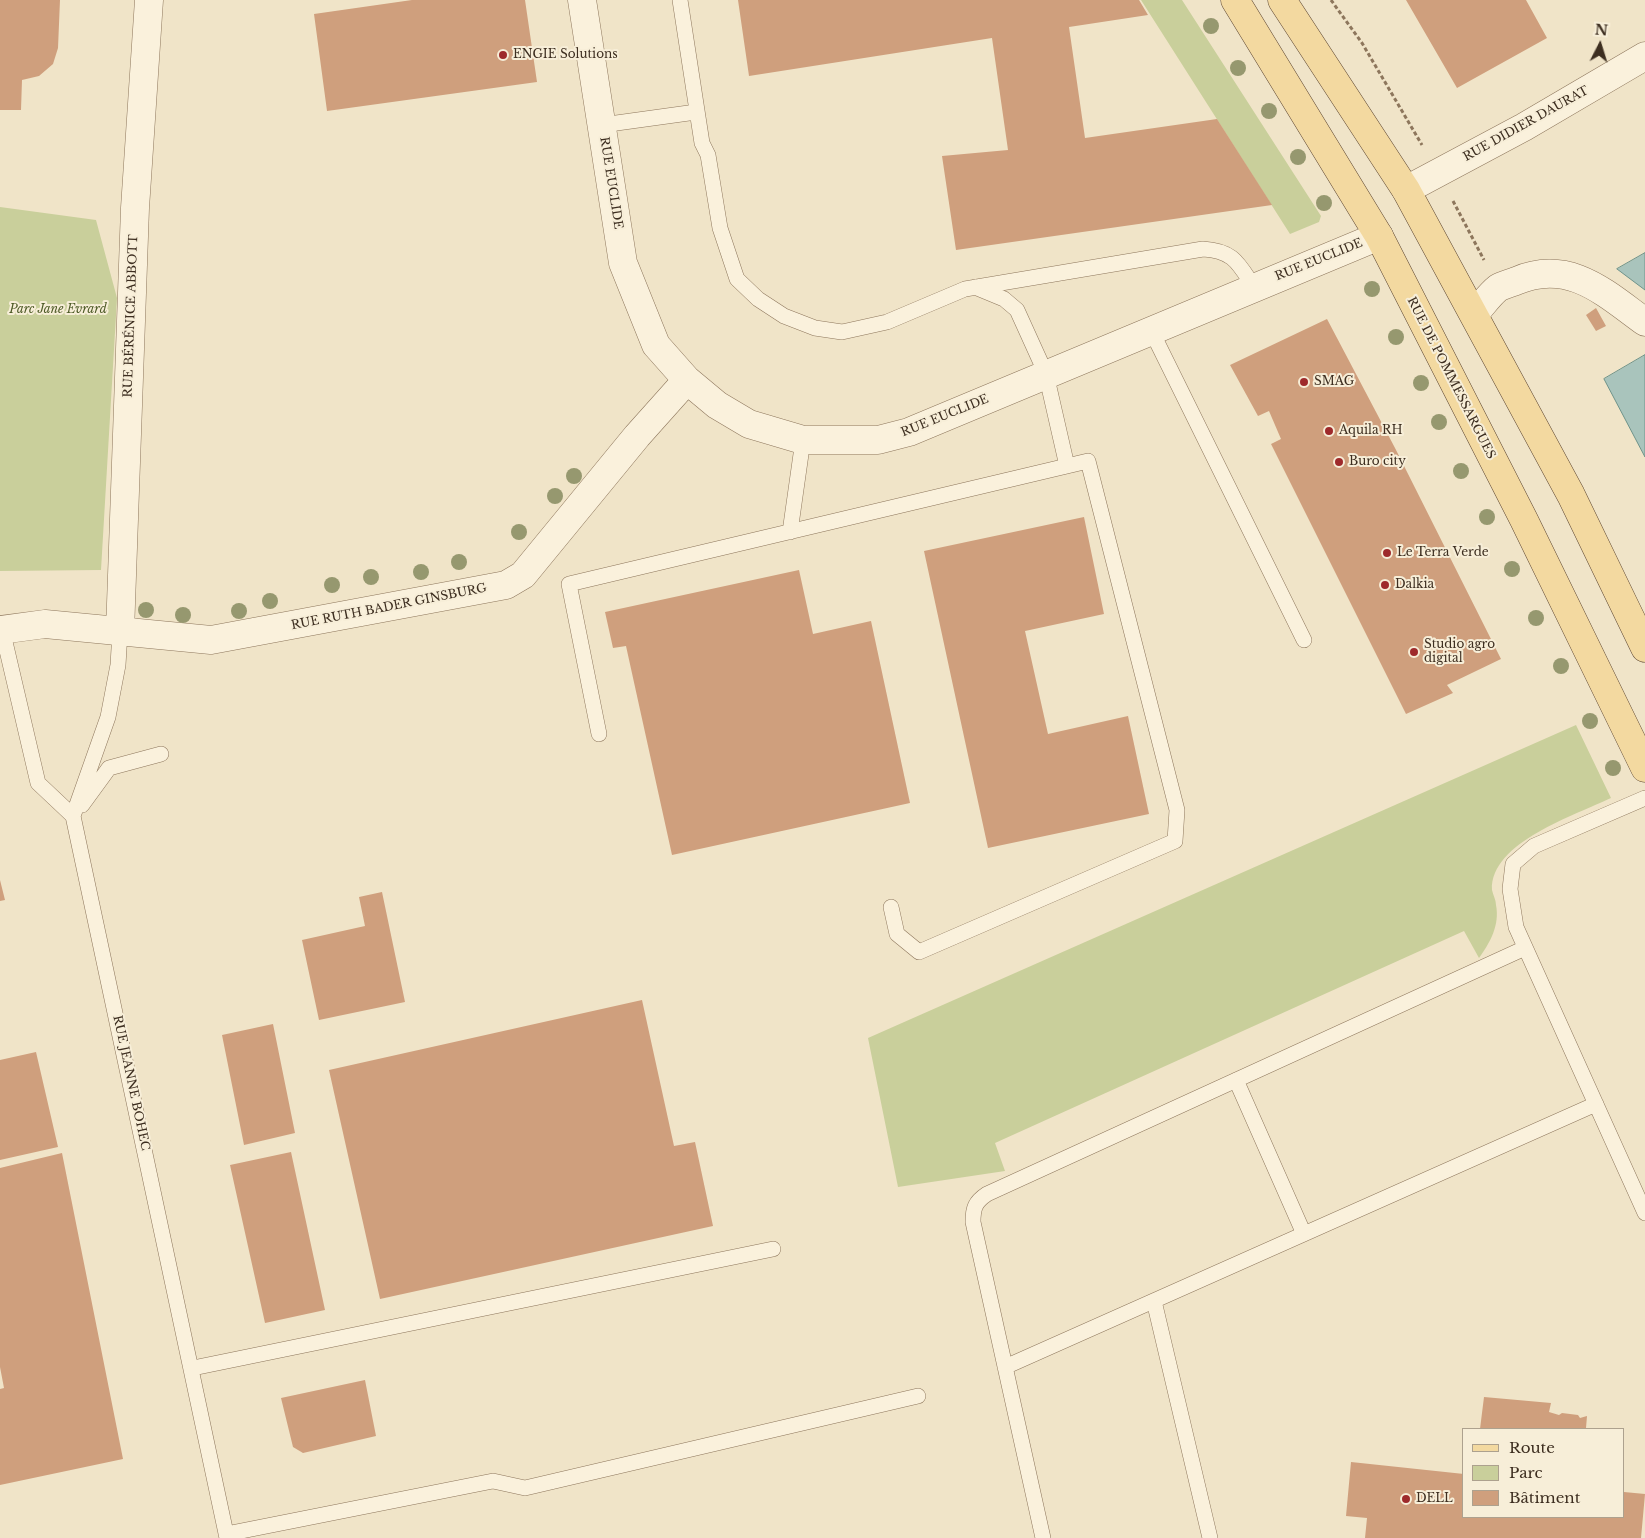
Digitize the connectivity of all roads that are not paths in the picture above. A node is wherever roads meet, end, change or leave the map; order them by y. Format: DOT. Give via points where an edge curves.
graph roads {
  1 [pos="149,0"];
  2 [pos="582,0"];
  3 [pos="680,0"];
  4 [pos="1234,0"];
  5 [pos="1282,0"];
  6 [pos="1645,56"];
  7 [pos="696,112"];
  8 [pos="602,125"];
  9 [pos="1406,190"];
  10 [pos="1379,236"];
  11 [pos="975,287"];
  12 [pos="1254,287"];
  13 [pos="1474,314"];
  14 [pos="1645,322"];
  15 [pos="1151,330"];
  16 [pos="1046,374"];
  17 [pos="686,380"];
  18 [pos="803,440"];
  19 [pos="1066,466"];
  20 [pos="790,532"];
  21 [pos="1,629"];
  22 [pos="120,632"];
  23 [pos="1304,640"];
  24 [pos="1645,648"];
  25 [pos="599,734"];
  26 [pos="161,754"];
  27 [pos="1645,768"];
  28 [pos="1645,798"];
  29 [pos="73,816"];
  30 [pos="891,907"];
  31 [pos="1525,948"];
  32 [pos="1236,1080"];
  33 [pos="1596,1104"];
  34 [pos="1645,1213"];
  35 [pos="1304,1234"];
  36 [pos="773,1249"];
  37 [pos="1154,1301"];
  38 [pos="1005,1367"];
  39 [pos="192,1368"];
  40 [pos="918,1396"];
  41 [pos="226,1536"];
  42 [pos="1043,1538"];
  43 [pos="1210,1538"];
  1 -- 22 [label="street, RUE BÉRÉNICE ABBOTT" via="135,208"];
  2 -- 8 [label="street, RUE EUCLIDE"];
  3 -- 7 [label="lane"];
  4 -- 10 [label="main road, RUE DE POMMESSARGUES"];
  5 -- 9 [label="main road"];
  6 -- 9 [label="street, RUE DIDIER DAURAT" via="1524,127"];
  7 -- 8 [label="lane"];
  7 -- 11 [label="lane" via="702,143 708,155 720,228 737,279 758,299 784,316 815,328 842,332 887,322"];
  8 -- 17 [label="street, RUE EUCLIDE" via="623,263 656,345"];
  9 -- 13 [label="main road"];
  10 -- 12 [label="street, RUE EUCLIDE"];
  10 -- 27 [label="main road, RUE DE POMMESSARGUES" via="1524,520"];
  11 -- 12 [label="lane" via="1203,249 1232,255"];
  11 -- 16 [label="lane" via="1004,299 1017,310"];
  12 -- 15 [label="street, RUE EUCLIDE"];
  13 -- 14 [label="street" via="1499,288 1537,274 1563,274 1594,284"];
  13 -- 24 [label="main road" via="1570,496"];
  15 -- 16 [label="street, RUE EUCLIDE"];
  15 -- 23 [label="lane"];
  16 -- 18 [label="street, RUE EUCLIDE" via="909,432 878,440"];
  16 -- 19 [label="lane"];
  17 -- 18 [label="street, RUE EUCLIDE" via="717,405 749,424"];
  17 -- 22 [label="street, RUE RUTH BADER GINSBURG" via="523,576 506,585 211,640"];
  18 -- 20 [label="lane"];
  19 -- 20 [label="lane"];
  19 -- 30 [label="lane" via="1088,461 1177,810 1175,841 919,952 897,934"];
  20 -- 25 [label="lane" via="569,584"];
  21 -- 22 [label="street, RUE RUTH BADER GINSBURG" via="45,624"];
  21 -- 29 [label="lane" via="38,783"];
  22 -- 29 [label="lane" via="118,665 108,717"];
  26 -- 29 [label="lane" via="109,768"];
  28 -- 31 [label="lane" via="1534,846 1512,864 1510,889 1516,927"];
  29 -- 39 [label="lane, RUE JEANNE BOHEC"];
  31 -- 32 [label="lane"];
  31 -- 33 [label="lane"];
  32 -- 35 [label="lane"];
  32 -- 38 [label="lane" via="977,1201 973,1222"];
  33 -- 34 [label="lane"];
  33 -- 35 [label="lane"];
  35 -- 37 [label="lane"];
  36 -- 39 [label="lane"];
  37 -- 38 [label="lane"];
  37 -- 43 [label="lane"];
  38 -- 42 [label="lane"];
  39 -- 41 [label="lane, RUE JEANNE BOHEC"];
  40 -- 41 [label="lane" via="525,1488 492,1481"];
}
